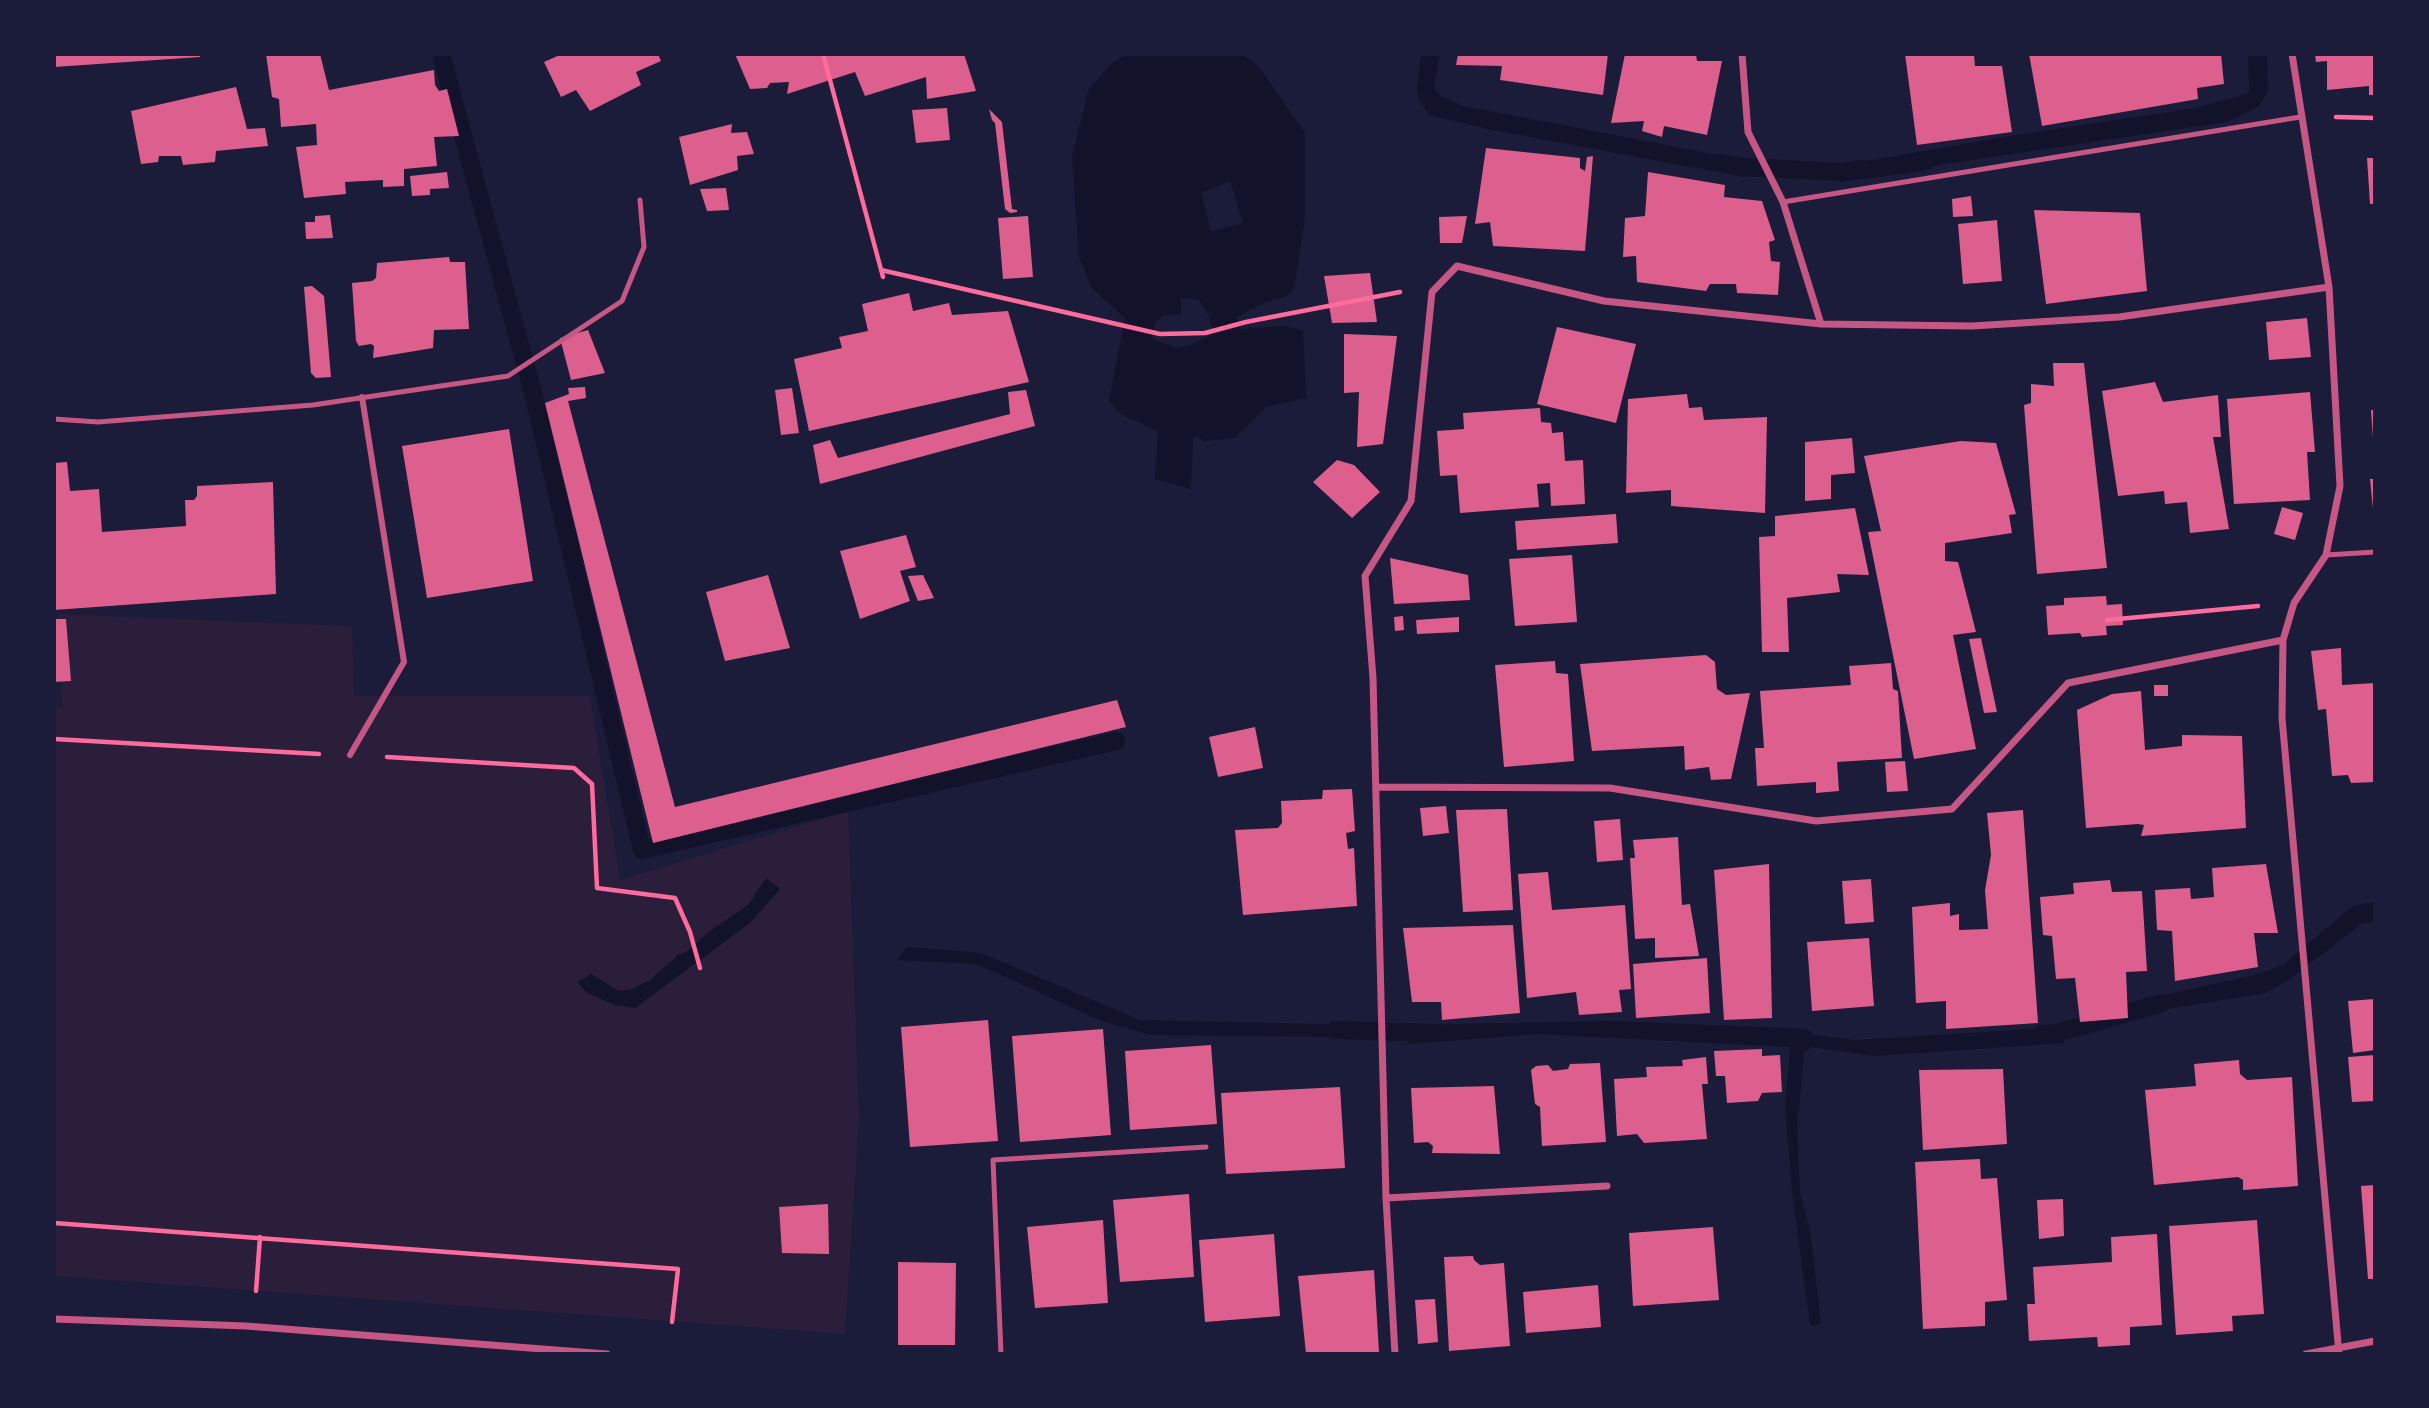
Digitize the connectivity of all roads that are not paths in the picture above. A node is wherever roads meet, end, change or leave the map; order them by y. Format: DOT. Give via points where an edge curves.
graph roads {
  1 [pos="1742,54"];
  2 [pos="2292,54"];
  3 [pos="2300,117"];
  4 [pos="640,200"];
  5 [pos="1783,202"];
  6 [pos="2329,287"];
  7 [pos="1821,324"];
  8 [pos="362,397"];
  9 [pos="54,419"];
  10 [pos="2375,552"];
  11 [pos="2326,555"];
  12 [pos="2283,640"];
  13 [pos="350,755"];
  14 [pos="1377,787"];
  15 [pos="1206,1147"];
  16 [pos="1607,1186"];
  17 [pos="1386,1198"];
  18 [pos="54,1319"];
  19 [pos="2375,1341"];
  20 [pos="2338,1351"];
  21 [pos="607,1354"];
  22 [pos="1001,1354"];
  23 [pos="1395,1354"];
  24 [pos="2306,1354"];
  1 -- 5 [label="street" via="1748,132"];
  2 -- 3 [label="street"];
  3 -- 5 [label="lane"];
  3 -- 6 [label="street"];
  4 -- 8 [label="lane" via="644,247 622,301 508,376"];
  5 -- 7 [label="street"];
  6 -- 7 [label="street" via="2119,317 1972,326"];
  6 -- 11 [label="street" via="2340,486"];
  7 -- 14 [label="street" via="1604,301 1457,266 1432,292 1411,501 1365,576"];
  8 -- 9 [label="lane" via="98,422"];
  8 -- 13 [label="street" via="404,662"];
  10 -- 11 [label="lane"];
  11 -- 12 [label="street" via="2294,603"];
  12 -- 14 [label="street" via="2067,683 1952,809 1816,821 1610,788"];
  12 -- 20 [label="street" via="2282,718"];
  14 -- 17 [label="street"];
  15 -- 22 [label="lane" via="993,1160"];
  16 -- 17 [label="street"];
  17 -- 23 [label="street"];
  18 -- 21 [label="street" via="246,1326"];
  19 -- 20 [label="street"];
  20 -- 24 [label="street"];
}
